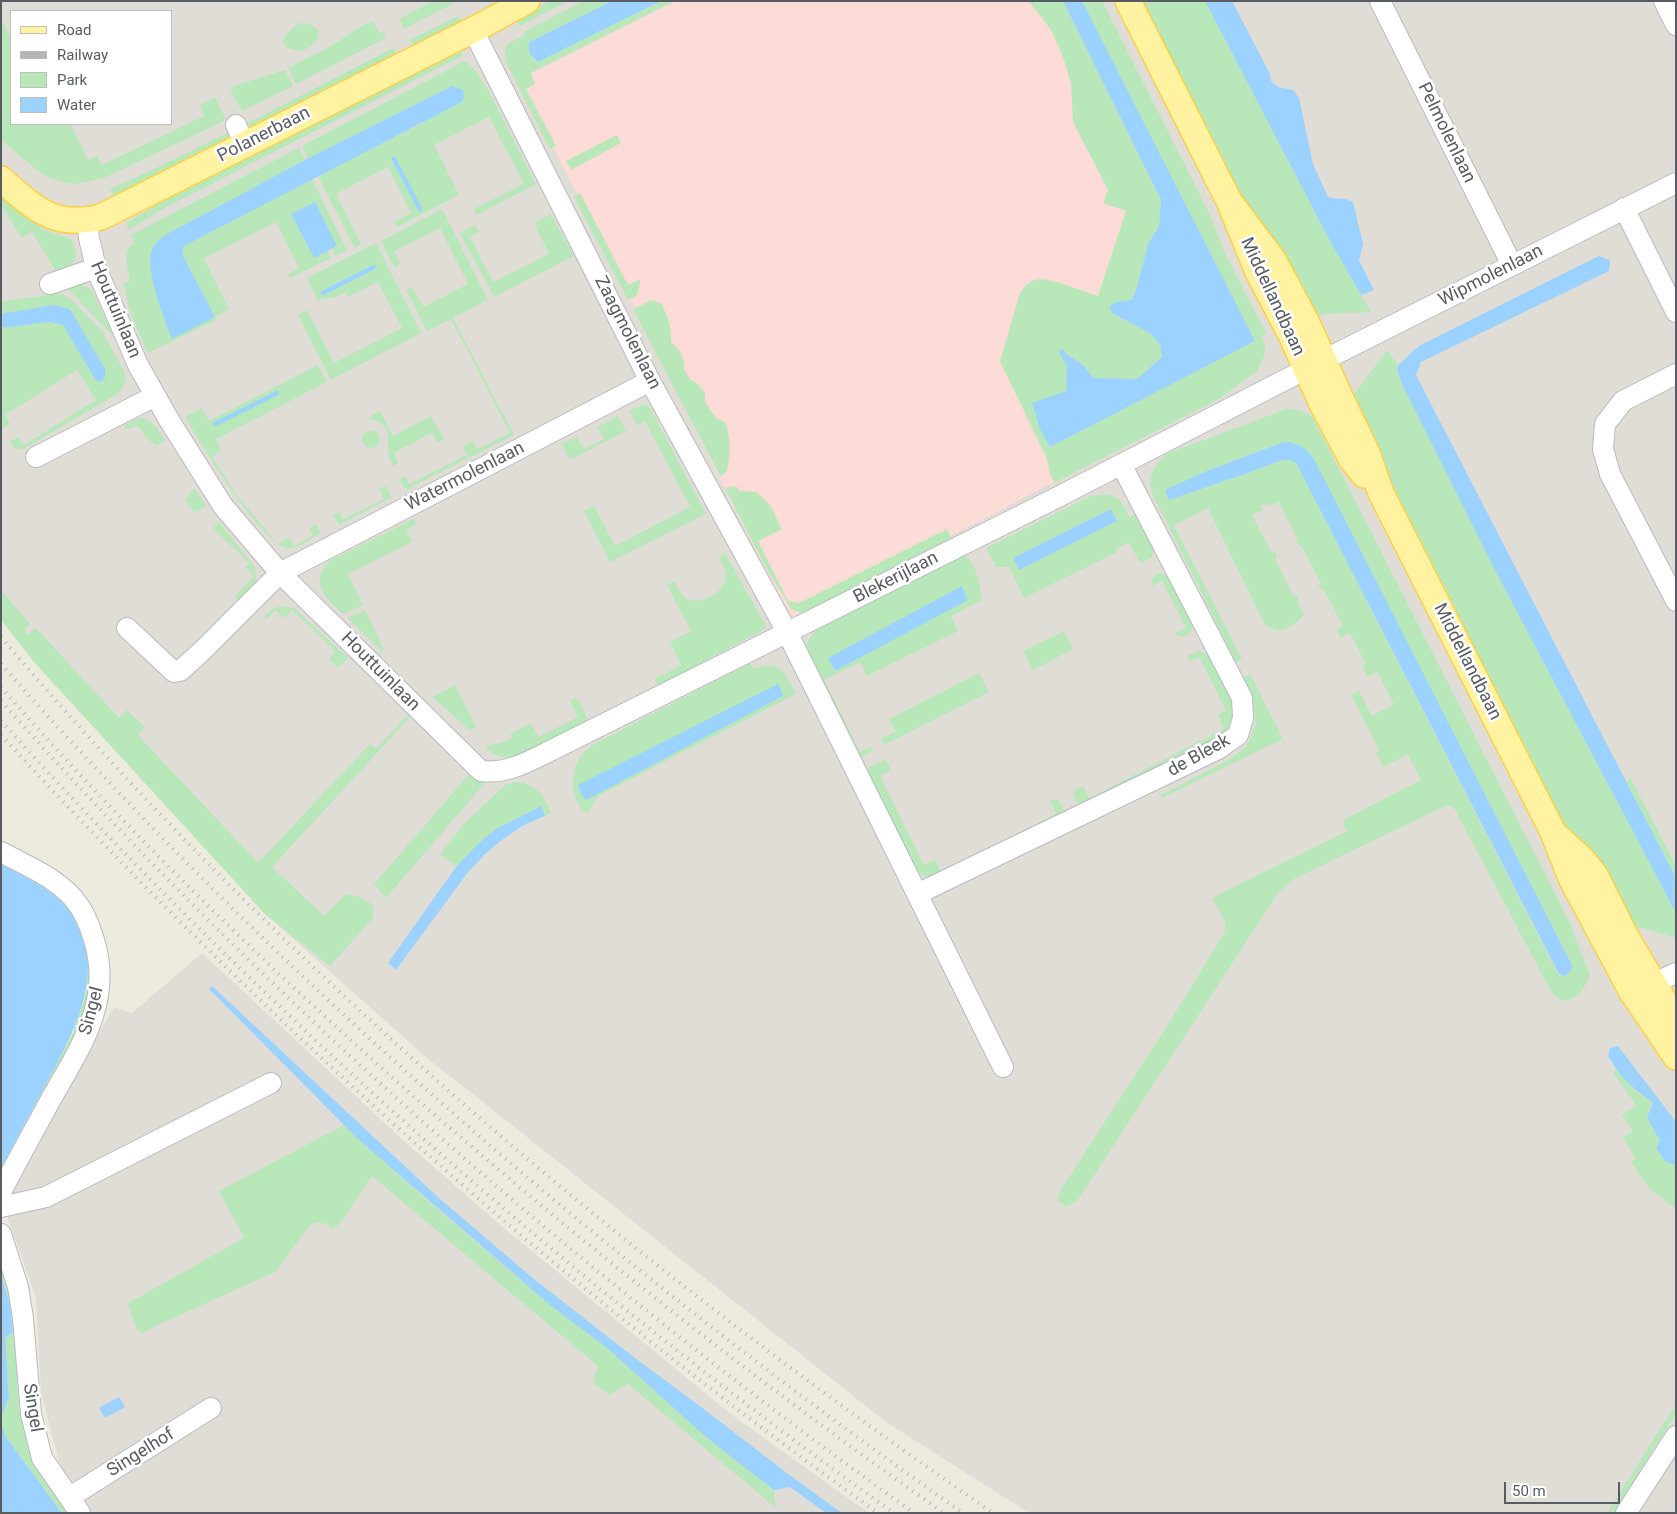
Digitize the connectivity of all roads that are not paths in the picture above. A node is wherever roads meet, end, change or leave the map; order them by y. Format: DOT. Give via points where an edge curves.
graph roads {
  1 [pos="527,1"];
  2 [pos="1128,1"];
  3 [pos="1664,1"];
  4 [pos="1388,4"];
  5 [pos="1676,25"];
  6 [pos="473,30"];
  7 [pos="1,179"];
  8 [pos="1676,183"];
  9 [pos="1624,208"];
  10 [pos="87,220"];
  11 [pos="1512,265"];
  12 [pos="96,268"];
  13 [pos="50,284"];
  14 [pos="1676,312"];
  15 [pos="1315,364"];
  16 [pos="1676,374"];
  17 [pos="650,380"];
  18 [pos="155,396"];
  19 [pos="36,457"];
  20 [pos="1121,464"];
  21 [pos="280,573"];
  22 [pos="1676,601"];
  23 [pos="127,628"];
  24 [pos="787,632"];
  25 [pos="481,771"];
  26 [pos="1,852"];
  27 [pos="917,894"];
  28 [pos="1676,973"];
  29 [pos="1643,988"];
  30 [pos="1676,1021"];
  31 [pos="1676,1057"];
  32 [pos="1003,1067"];
  33 [pos="271,1083"];
  34 [pos="1,1194"];
  35 [pos="1,1206"];
  36 [pos="1,1234"];
  37 [pos="211,1408"];
  38 [pos="1676,1436"];
  39 [pos="75,1505"];
  40 [pos="1626,1513"];
  1 -- 6 [label="main road, Polanerbaan"];
  2 -- 15 [label="main road, Middellandbaan" via="1229,201 1258,272 1291,335"];
  3 -- 5 [label="street"];
  4 -- 11 [label="street, Pelmolenlaan"];
  6 -- 10 [label="main road, Polanerbaan" via="240,135 110,213"];
  6 -- 17 [label="street, Zaagmolenlaan"];
  7 -- 10 [label="main road, Polanerbaan" via="44,214"];
  8 -- 9 [label="street, Wipmolenlaan"];
  9 -- 11 [label="street, Wipmolenlaan"];
  9 -- 14 [label="street"];
  10 -- 12 [label="street, Houttuinlaan"];
  11 -- 15 [label="street, Wipmolenlaan"];
  12 -- 13 [label="street"];
  12 -- 18 [label="street, Houttuinlaan"];
  15 -- 20 [label="street, Blekerijlaan"];
  15 -- 29 [label="main road, Middellandbaan" via="1352,460 1381,493 1553,832 1571,878"];
  16 -- 22 [label="street" via="1623,402 1605,424 1603,449 1610,474"];
  17 -- 21 [label="street, Watermolenlaan"];
  17 -- 24 [label="street, Zaagmolenlaan"];
  18 -- 19 [label="street"];
  18 -- 21 [label="street, Houttuinlaan" via="223,506"];
  20 -- 24 [label="street, Blekerijlaan"];
  20 -- 27 [label="street, de Bleek" via="1242,698 1244,718 1238,735 1218,749"];
  21 -- 23 [label="street" via="180,671 174,672"];
  21 -- 25 [label="street, Houttuinlaan"];
  24 -- 25 [label="street, Blekerijlaan" via="517,768"];
  24 -- 27 [label="street"];
  26 -- 34 [label="street, Singel" via="50,877 74,899 89,924 98,954 100,983 87,1036"];
  27 -- 32 [label="street"];
  28 -- 29 [label="street"];
  29 -- 30 [label="main road, Middellandbaan"];
  29 -- 31 [label="main road, Middellandbaan"];
  33 -- 35 [label="street" via="46,1197"];
  36 -- 39 [label="street, Singel" via="18,1287 31,1414 42,1458"];
  37 -- 39 [label="street, Singelhof"];
  38 -- 40 [label="street"];
}
